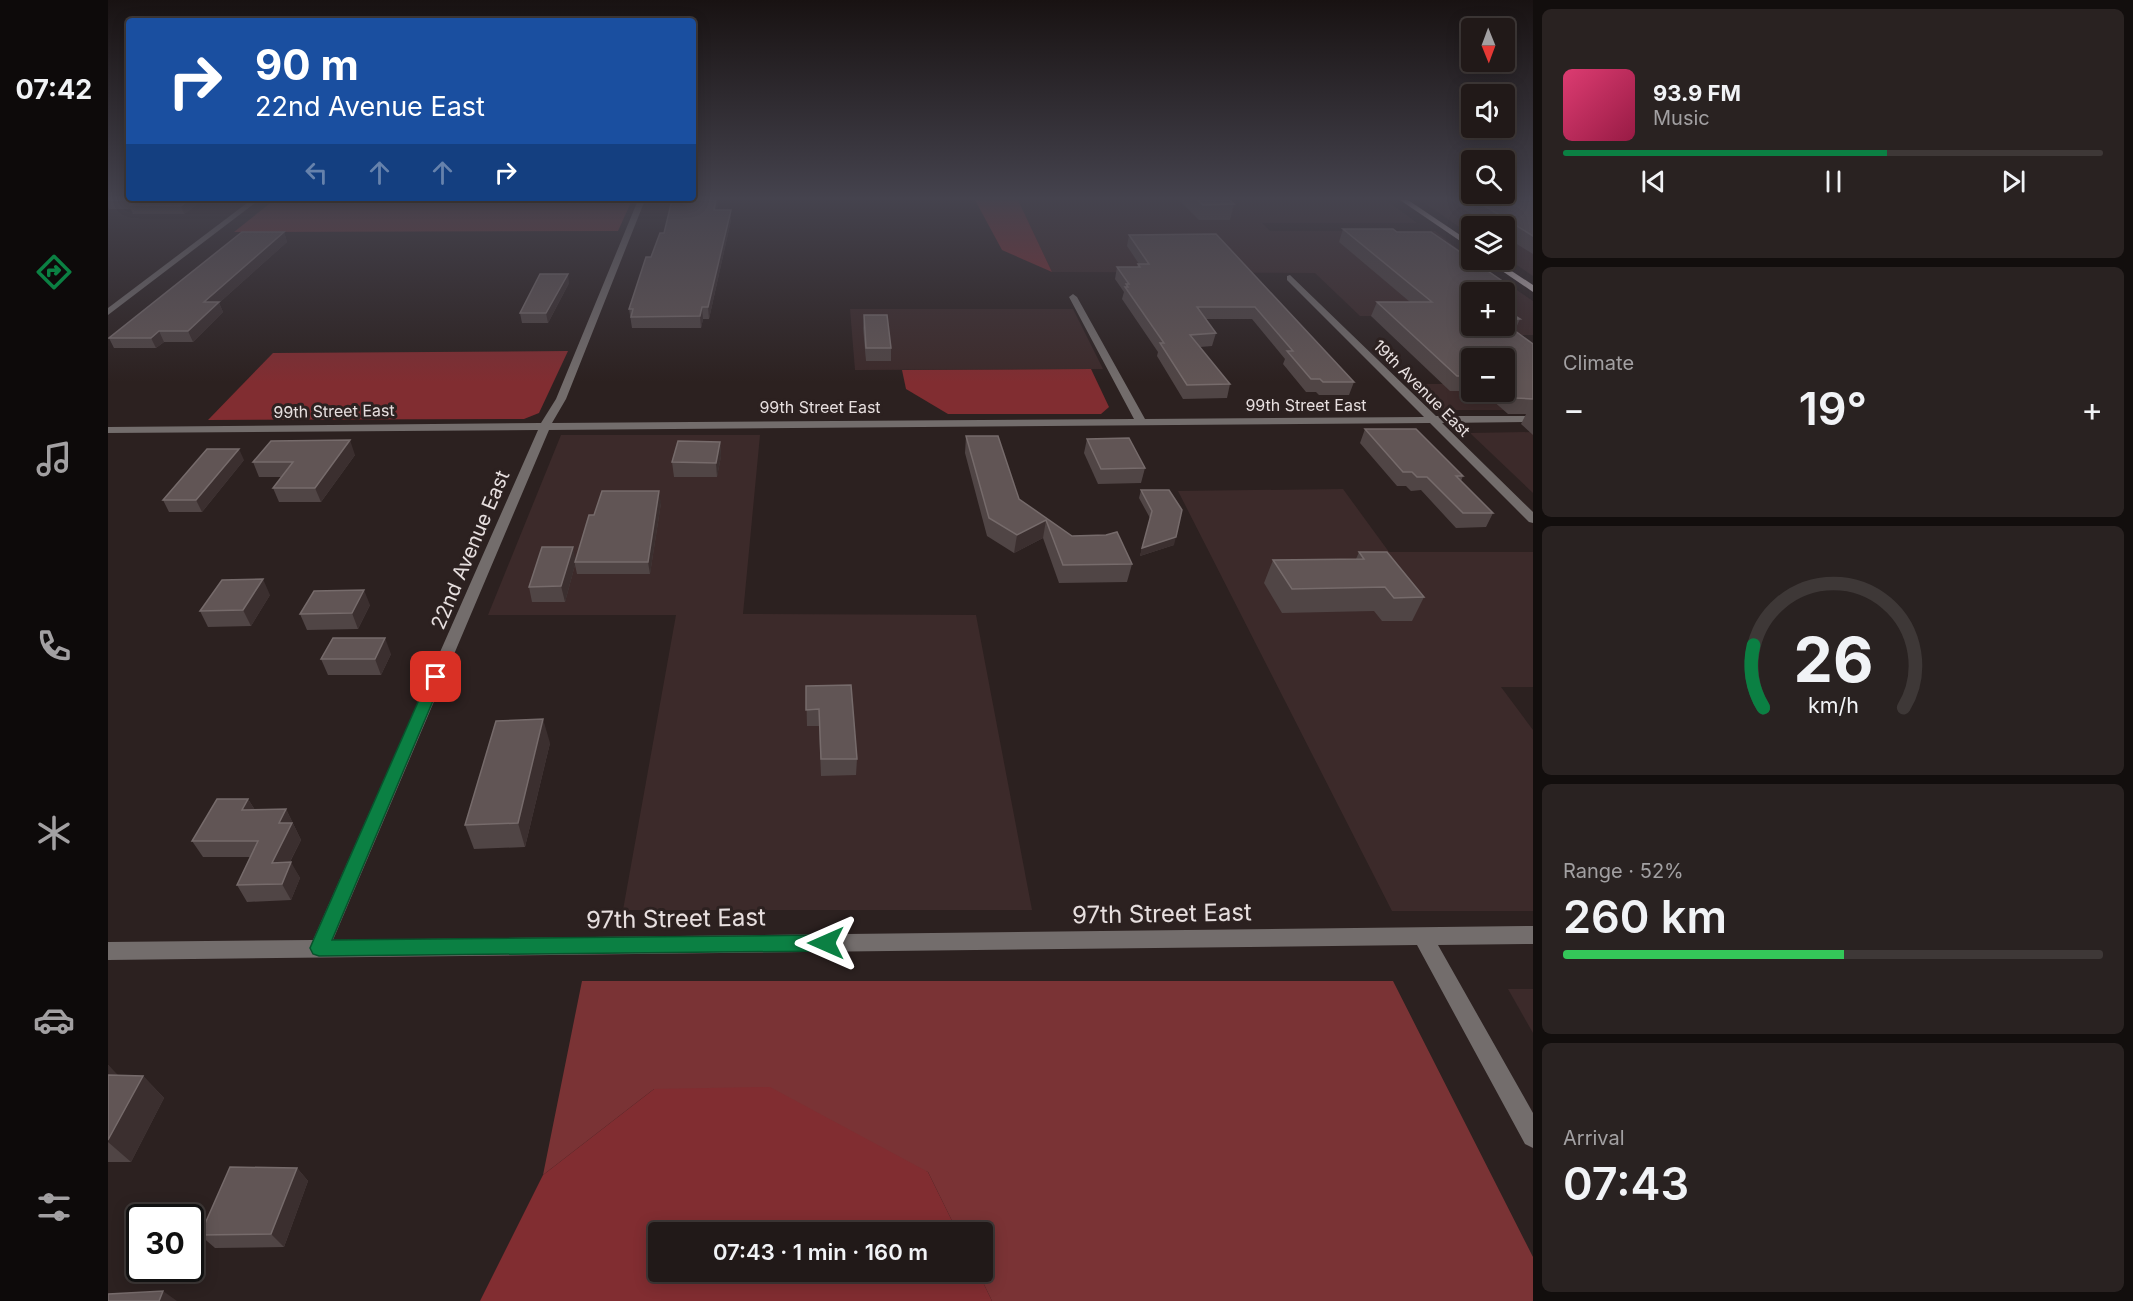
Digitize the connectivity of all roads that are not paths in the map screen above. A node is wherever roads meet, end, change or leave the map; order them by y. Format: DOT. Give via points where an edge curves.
graph roads {
  1 [pos="176,261"];
  2 [pos="617,261"];
  3 [pos="1505,270"];
  4 [pos="1290,278"];
  5 [pos="1533,289"];
  6 [pos="1073,297"];
  7 [pos="108,312"];
  8 [pos="1533,419"];
  9 [pos="1434,420"];
  10 [pos="1141,422"];
  11 [pos="545,426"];
  12 [pos="108,430"];
  13 [pos="1533,519"];
  14 [pos="1533,935"];
  15 [pos="1423,937"];
  16 [pos="319,948"];
  17 [pos="108,951"];
  18 [pos="1533,1136"];
  1 -- 7 [label="street"];
  2 -- 11 [label="street, 22nd Avenue East" via="561,399"];
  3 -- 5 [label="main road"];
  4 -- 9 [label="street, 19th Avenue East"];
  6 -- 10 [label="street"];
  8 -- 9 [label="street, 99th Street East"];
  9 -- 10 [label="street, 99th Street East"];
  9 -- 13 [label="street, 19th Avenue East"];
  10 -- 11 [label="street, 99th Street East"];
  11 -- 12 [label="street, 99th Street East"];
  11 -- 16 [label="street, 22nd Avenue East"];
  14 -- 15 [label="street, 97th Street East"];
  15 -- 16 [label="street, 97th Street East"];
  15 -- 18 [label="street"];
  16 -- 17 [label="street, 97th Street East"];
}
